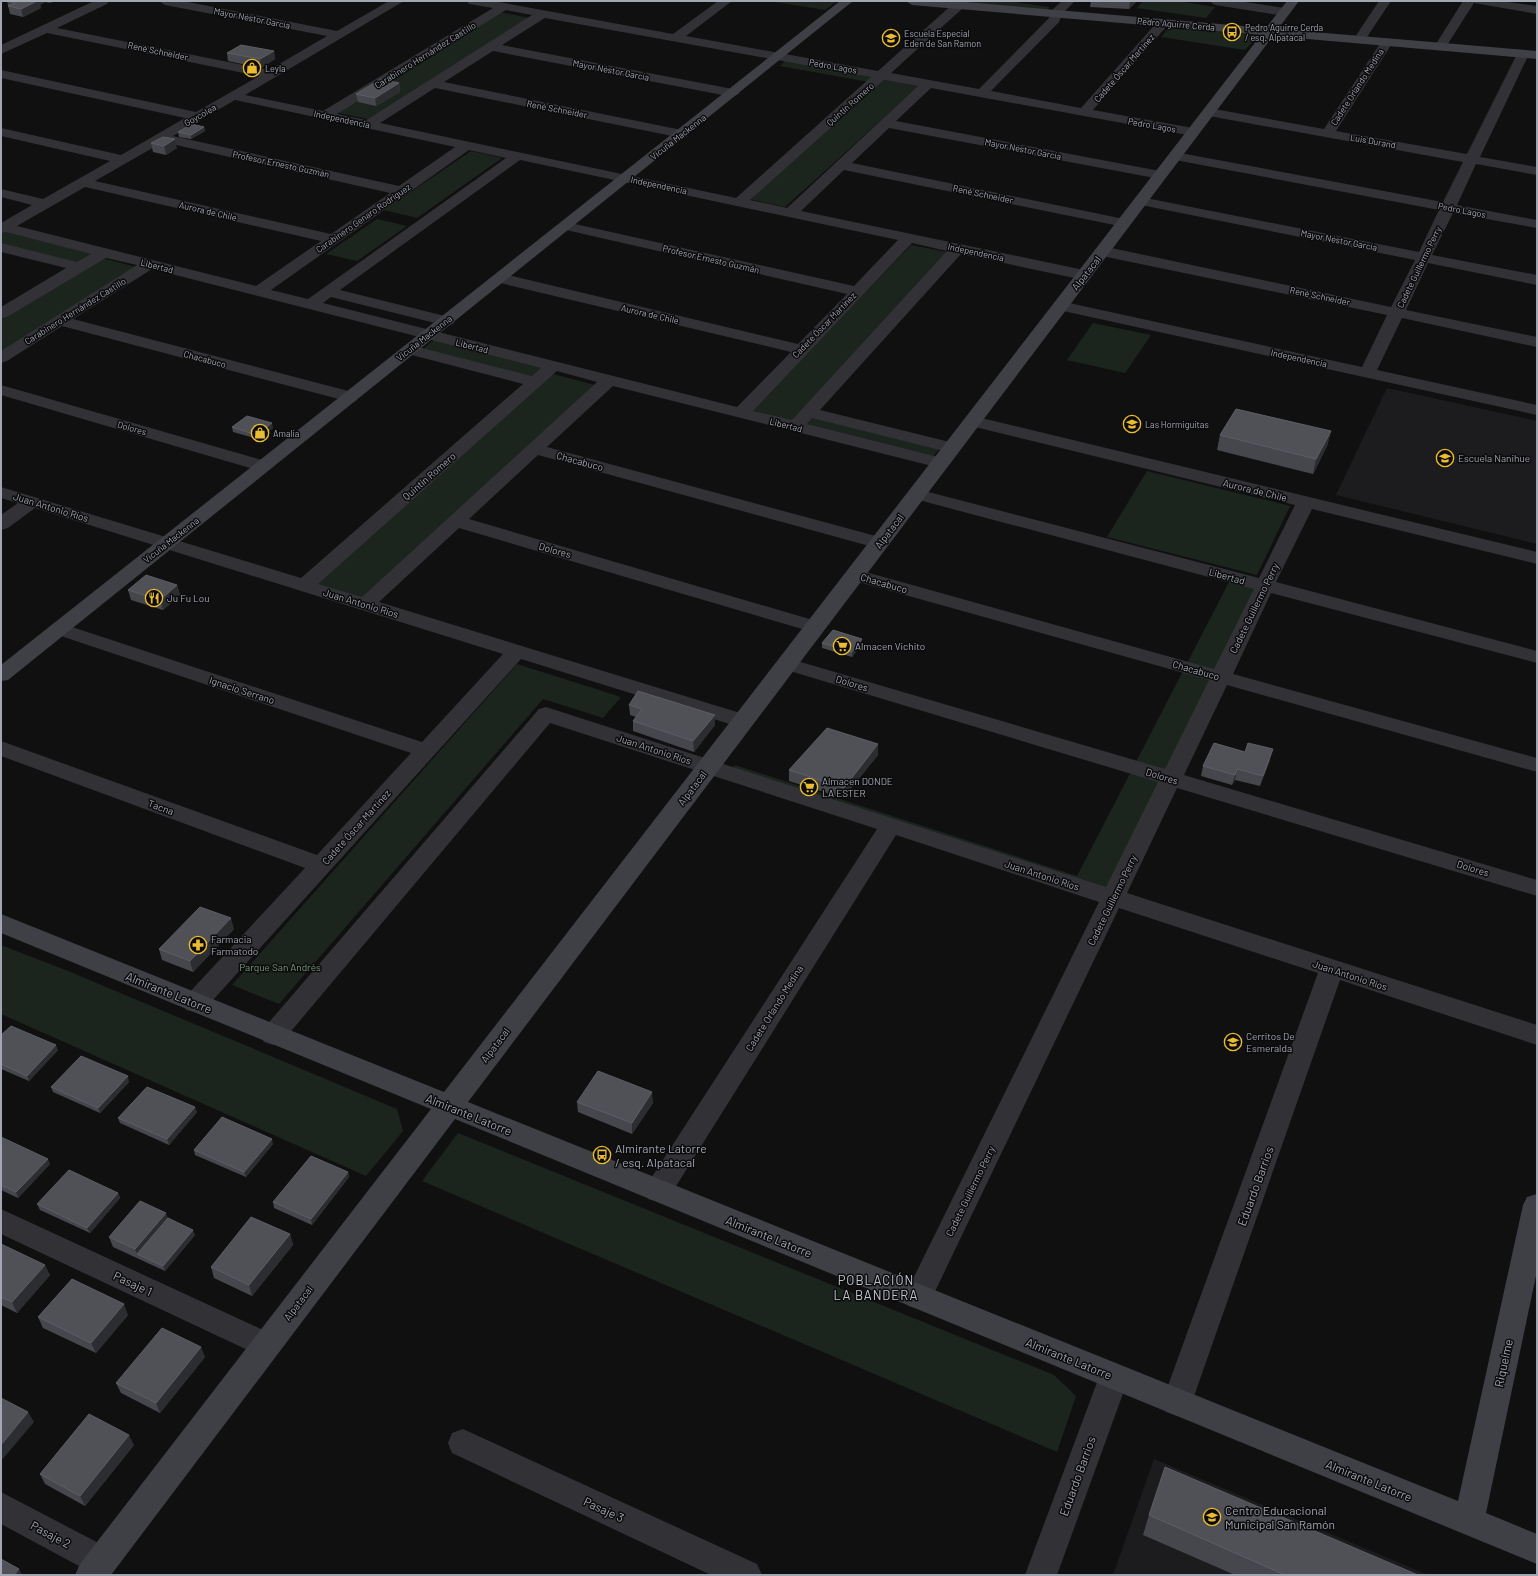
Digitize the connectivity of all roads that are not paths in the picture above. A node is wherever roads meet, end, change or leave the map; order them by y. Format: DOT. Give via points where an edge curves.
graph roads {
  1 [pos="103,1"];
  2 [pos="165,1"];
  3 [pos="398,1"];
  4 [pos="473,1"];
  5 [pos="726,1"];
  6 [pos="847,1"];
  7 [pos="912,1"];
  8 [pos="1069,1"];
  9 [pos="1215,1"];
  10 [pos="1385,1"];
  11 [pos="1469,1"];
  12 [pos="1478,1"];
  13 [pos="959,5"];
  14 [pos="503,6"];
  15 [pos="1289,6"];
  16 [pos="1537,10"];
  17 [pos="543,14"];
  18 [pos="1056,14"];
  19 [pos="1163,23"];
  20 [pos="46,28"];
  21 [pos="1270,32"];
  22 [pos="339,35"];
  23 [pos="674,38"];
  24 [pos="1359,40"];
  25 [pos="1387,42"];
  26 [pos="490,47"];
  27 [pos="1440,47"];
  28 [pos="1,50"];
  29 [pos="1533,53"];
  30 [pos="773,61"];
  31 [pos="1,74"];
  32 [pos="270,74"];
  33 [pos="881,75"];
  34 [pos="433,84"];
  35 [pos="871,84"];
  36 [pos="928,84"];
  37 [pos="733,93"];
  38 [pos="982,94"];
  39 [pos="233,96"];
  40 [pos="1084,112"];
  41 [pos="1209,112"];
  42 [pos="326,115"];
  43 [pos="197,116"];
  44 [pos="885,123"];
  45 [pos="369,124"];
  46 [pos="1,132"];
  47 [pos="1194,132"];
  48 [pos="1328,133"];
  49 [pos="682,134"];
  50 [pos="160,137"];
  51 [pos="467,145"];
  52 [pos="517,156"];
  53 [pos="1175,156"];
  54 [pos="122,159"];
  55 [pos="1471,159"];
  56 [pos="841,165"];
  57 [pos="1537,171"];
  58 [pos="1160,175"];
  59 [pos="626,178"];
  60 [pos="82,182"];
  61 [pos="402,191"];
  62 [pos="1,193"];
  63 [pos="1141,201"];
  64 [pos="740,202"];
  65 [pos="45,204"];
  66 [pos="1448,207"];
  67 [pos="790,213"];
  68 [pos="1124,223"];
  69 [pos="1537,224"];
  70 [pos="566,226"];
  71 [pos="2,228"];
  72 [pos="909,238"];
  73 [pos="333,239"];
  74 [pos="1,247"];
  75 [pos="958,248"];
  76 [pos="1102,251"];
  77 [pos="103,252"];
  78 [pos="1424,257"];
  79 [pos="149,264"];
  80 [pos="79,267"];
  81 [pos="1084,275"];
  82 [pos="500,278"];
  83 [pos="1537,280"];
  84 [pos="856,291"];
  85 [pos="258,292"];
  86 [pos="328,292"];
  87 [pos="310,305"];
  88 [pos="1060,306"];
  89 [pos="1397,312"];
  90 [pos="1,314"];
  91 [pos="447,320"];
  92 [pos="60,321"];
  93 [pos="428,335"];
  94 [pos="1537,342"];
  95 [pos="800,349"];
  96 [pos="410,350"];
  97 [pos="1,358"];
  98 [pos="553,366"];
  99 [pos="1367,373"];
  100 [pos="609,380"];
  101 [pos="535,382"];
  102 [pos="1,390"];
  103 [pos="350,397"];
  104 [pos="1537,410"];
  105 [pos="808,412"];
  106 [pos="740,414"];
  107 [pos="973,421"];
  108 [pos="795,427"];
  109 [pos="535,449"];
  110 [pos="946,456"];
  111 [pos="263,466"];
  112 [pos="1,492"];
  113 [pos="917,494"];
  114 [pos="33,501"];
  115 [pos="1306,502"];
  116 [pos="456,521"];
  117 [pos="1,524"];
  118 [pos="167,543"];
  119 [pos="880,543"];
  120 [pos="1537,558"];
  121 [pos="854,575"];
  122 [pos="304,585"];
  123 [pos="1265,586"];
  124 [pos="366,604"];
  125 [pos="816,627"];
  126 [pos="59,628"];
  127 [pos="517,651"];
  128 [pos="1537,657"];
  129 [pos="787,664"];
  130 [pos="1,674"];
  131 [pos="1220,677"];
  132 [pos="743,721"];
  133 [pos="1,748"];
  134 [pos="426,751"];
  135 [pos="1537,765"];
  136 [pos="708,767"];
  137 [pos="1171,778"];
  138 [pos="890,826"];
  139 [pos="322,865"];
  140 [pos="1537,888"];
  141 [pos="1113,898"];
  142 [pos="1,923"];
  143 [pos="1332,969"];
  144 [pos="196,1003"];
  145 [pos="273,1035"];
  146 [pos="1537,1035"];
  147 [pos="449,1106"];
  148 [pos="658,1191"];
  149 [pos="1537,1205"];
  150 [pos="1,1221"];
  151 [pos="918,1297"];
  152 [pos="266,1345"];
  153 [pos="1114,1377"];
  154 [pos="1177,1402"];
  155 [pos="463,1443"];
  156 [pos="1,1507"];
  157 [pos="1469,1521"];
  158 [pos="1537,1549"];
  159 [pos="96,1568"];
  160 [pos="746,1575"];
  161 [pos="1041,1575"];
  1 -- 20 [label="street"];
  2 -- 22 [label="street, Mayor Néstor García"];
  3 -- 22 [label="street, Goycolea"];
  4 -- 14 [label="street, Pedro Lagos"];
  5 -- 23 [label="street"];
  6 -- 30 [label="main road, Vicuña Mackenna"];
  7 -- 13 [label="main road, Pedro Aguirre Cerda"];
  8 -- 18 [label="street"];
  9 -- 15 [label="street"];
  10 -- 24 [label="street"];
  11 -- 27 [label="street"];
  12 -- 16 [label="street"];
  13 -- 18 [label="main road, Pedro Aguirre Cerda"];
  13 -- 33 [label="street, Quintín Romero"];
  14 -- 17 [label="street, Pedro Lagos"];
  14 -- 42 [label="street, Carabinero Hernández Castillo"];
  15 -- 21 [label="main road, Alpatacal"];
  17 -- 23 [label="street, Pedro Lagos"];
  17 -- 26 [label="street"];
  18 -- 19 [label="main road, Pedro Aguirre Cerda"];
  18 -- 38 [label="street" via="1055,19"];
  19 -- 21 [label="main road, Pedro Aguirre Cerda"];
  19 -- 40 [label="street, Cadete Óscar Martínez"];
  20 -- 28 [label="street"];
  20 -- 32 [label="street, René Schneider"];
  21 -- 24 [label="main road, Pedro Aguirre Cerda"];
  21 -- 41 [label="main road, Alpatacal"];
  22 -- 32 [label="street, Goycolea"];
  23 -- 30 [label="street, Pedro Lagos"];
  24 -- 25 [label="main road, Pedro Aguirre Cerda"];
  25 -- 27 [label="main road, Pedro Aguirre Cerda"];
  25 -- 48 [label="street, Cadete Orlando Medina"];
  26 -- 34 [label="street"];
  26 -- 37 [label="street, Mayor Néstor García"];
  27 -- 29 [label="main road, Pedro Aguirre Cerda"];
  29 -- 55 [label="street, Cadete Guillermo Perry"];
  30 -- 33 [label="street, Pedro Lagos"];
  30 -- 35 [label="street, Pedro Lagos"];
  30 -- 37 [label="main road, Vicuña Mackenna"];
  31 -- 43 [label="street"];
  32 -- 39 [label="street, Goycolea"];
  33 -- 35 [label="street, Quintín Romero"];
  33 -- 36 [label="street, Pedro Lagos"];
  34 -- 45 [label="street"];
  34 -- 49 [label="street, René Schneider"];
  35 -- 64 [label="street, Quintín Romero"];
  36 -- 38 [label="street, Pedro Lagos"];
  36 -- 44 [label="street"];
  37 -- 49 [label="main road, Vicuña Mackenna"];
  38 -- 40 [label="street, Pedro Lagos"];
  39 -- 42 [label="street, Independencia"];
  39 -- 43 [label="street, Goycolea"];
  40 -- 47 [label="street, Pedro Lagos"];
  41 -- 47 [label="main road, Alpatacal"];
  41 -- 48 [label="street, Luis Durand"];
  42 -- 45 [label="street, Independencia"];
  43 -- 50 [label="street, Goycolea"];
  44 -- 56 [label="street"];
  44 -- 58 [label="street, Mayor Néstor García"];
  45 -- 51 [label="street, Independencia"];
  46 -- 54 [label="street"];
  47 -- 53 [label="main road, Alpatacal"];
  48 -- 55 [label="street, Luis Durand"];
  49 -- 59 [label="main road, Vicuña Mackenna"];
  50 -- 54 [label="street, Goycolea"];
  50 -- 61 [label="street, Profesor Ernesto Guzmán"];
  51 -- 52 [label="street, Independencia"];
  51 -- 61 [label="street, Carabinero Genaro Rodríguez"];
  52 -- 59 [label="street, Independencia"];
  52 -- 86 [label="street"];
  53 -- 58 [label="main road, Alpatacal"];
  53 -- 66 [label="street, Pedro Lagos"];
  54 -- 60 [label="street, Goycolea"];
  55 -- 57 [label="street, Luis Durand"];
  55 -- 66 [label="street, Cadete Guillermo Perry"];
  56 -- 67 [label="street"];
  56 -- 68 [label="street, René Schneider"];
  58 -- 63 [label="main road, Alpatacal"];
  59 -- 64 [label="street, Independencia"];
  59 -- 70 [label="main road, Vicuña Mackenna"];
  60 -- 65 [label="street, Goycolea"];
  60 -- 73 [label="street, Aurora de Chile"];
  61 -- 73 [label="street, Carabinero Genaro Rodríguez"];
  62 -- 65 [label="street"];
  63 -- 68 [label="main road, Alpatacal"];
  63 -- 78 [label="street, Mayor Néstor García"];
  64 -- 67 [label="street, Independencia"];
  65 -- 71 [label="street, Goycolea"];
  66 -- 69 [label="street, Pedro Lagos"];
  66 -- 78 [label="street, Cadete Guillermo Perry"];
  67 -- 72 [label="street, Independencia"];
  68 -- 76 [label="main road, Alpatacal"];
  70 -- 82 [label="main road, Vicuña Mackenna"];
  70 -- 84 [label="street, Profesor Ernesto Guzmán"];
  71 -- 77 [label="street, Libertad"];
  72 -- 75 [label="street, Independencia"];
  72 -- 84 [label="street, Cadete Óscar Martínez"];
  73 -- 85 [label="street, Carabinero Genaro Rodríguez"];
  74 -- 80 [label="street"];
  75 -- 81 [label="street, Independencia"];
  75 -- 105 [label="street"];
  76 -- 81 [label="main road, Alpatacal"];
  76 -- 89 [label="street, René Schneider"];
  77 -- 79 [label="street, Libertad"];
  77 -- 80 [label="street"];
  78 -- 83 [label="street, Mayor Néstor García"];
  78 -- 89 [label="street, Cadete Guillermo Perry"];
  79 -- 85 [label="street, Libertad"];
  79 -- 92 [label="street, Carabinero Hernández Castillo"];
  80 -- 90 [label="street"];
  81 -- 88 [label="main road, Alpatacal"];
  82 -- 91 [label="main road, Vicuña Mackenna"];
  82 -- 95 [label="street, Aurora de Chile"];
  84 -- 95 [label="street, Cadete Óscar Martínez"];
  85 -- 87 [label="street, Libertad"];
  86 -- 87 [label="street"];
  86 -- 91 [label="street"];
  87 -- 93 [label="street, Libertad"];
  88 -- 99 [label="street, Independencia"];
  88 -- 107 [label="main road, Alpatacal"];
  89 -- 94 [label="street, René Schneider"];
  89 -- 99 [label="street, Cadete Guillermo Perry"];
  91 -- 93 [label="main road, Vicuña Mackenna"];
  92 -- 97 [label="street, Carabinero Hernández Castillo"];
  92 -- 103 [label="street, Chacabuco"];
  93 -- 96 [label="main road, Vicuña Mackenna"];
  93 -- 98 [label="street, Libertad"];
  95 -- 106 [label="street, Cadete Óscar Martínez"];
  96 -- 101 [label="street, Libertad"];
  96 -- 103 [label="main road, Vicuña Mackenna"];
  98 -- 100 [label="street, Libertad"];
  98 -- 101 [label="street, Quintín Romero"];
  99 -- 104 [label="street, Independencia"];
  100 -- 106 [label="street, Libertad"];
  100 -- 109 [label="street"];
  101 -- 122 [label="street, Quintín Romero"];
  102 -- 111 [label="street, Dolores"];
  103 -- 111 [label="main road, Vicuña Mackenna"];
  105 -- 108 [label="street"];
  105 -- 110 [label="street, Libertad"];
  106 -- 108 [label="street, Libertad"];
  107 -- 110 [label="main road, Alpatacal"];
  107 -- 115 [label="street, Aurora de Chile"];
  108 -- 110 [label="street, Libertad"];
  109 -- 116 [label="street"];
  109 -- 119 [label="street, Chacabuco"];
  110 -- 113 [label="main road, Alpatacal"];
  111 -- 118 [label="main road, Vicuña Mackenna"];
  112 -- 114 [label="street, Juan Antonio Ríos"];
  113 -- 119 [label="main road, Alpatacal"];
  113 -- 123 [label="street, Libertad"];
  114 -- 117 [label="street"];
  114 -- 118 [label="street, Juan Antonio Ríos"];
  115 -- 120 [label="street, Aurora de Chile"];
  115 -- 123 [label="street, Cadete Guillermo Perry"];
  116 -- 124 [label="street"];
  116 -- 125 [label="street, Dolores"];
  118 -- 122 [label="street, Juan Antonio Ríos"];
  118 -- 126 [label="main road, Vicuña Mackenna"];
  119 -- 121 [label="main road, Alpatacal"];
  121 -- 125 [label="main road, Alpatacal"];
  121 -- 131 [label="street, Chacabuco"];
  122 -- 124 [label="street, Juan Antonio Ríos"];
  123 -- 128 [label="street, Libertad"];
  123 -- 131 [label="street, Cadete Guillermo Perry"];
  124 -- 127 [label="street, Juan Antonio Ríos"];
  125 -- 129 [label="main road, Alpatacal"];
  126 -- 130 [label="main road, Vicuña Mackenna"];
  126 -- 134 [label="street, Ignacio Serrano"];
  127 -- 132 [label="street, Juan Antonio Ríos"];
  127 -- 134 [label="street, Cadete Óscar Martínez"];
  129 -- 132 [label="main road, Alpatacal"];
  129 -- 137 [label="street, Dolores"];
  131 -- 135 [label="street, Chacabuco"];
  131 -- 137 [label="street, Cadete Guillermo Perry"];
  132 -- 136 [label="main road, Alpatacal"];
  133 -- 139 [label="street, Tacna"];
  134 -- 139 [label="street, Cadete Óscar Martínez"];
  136 -- 138 [label="street, Juan Antonio Ríos"];
  136 -- 145 [label="street, Juan Antonio Ríos" via="546,714"];
  136 -- 147 [label="main road, Alpatacal"];
  137 -- 140 [label="street, Dolores"];
  137 -- 141 [label="street, Cadete Guillermo Perry"];
  138 -- 141 [label="street, Juan Antonio Ríos"];
  138 -- 148 [label="street, Cadete Orlando Medina"];
  139 -- 144 [label="street, Cadete Óscar Martínez"];
  141 -- 143 [label="street, Juan Antonio Ríos"];
  141 -- 151 [label="street, Cadete Guillermo Perry"];
  142 -- 144 [label="main road, Almirante Latorre"];
  143 -- 146 [label="street, Juan Antonio Ríos"];
  143 -- 154 [label="street, Eduardo Barrios"];
  144 -- 145 [label="main road, Almirante Latorre"];
  145 -- 147 [label="main road, Almirante Latorre"];
  147 -- 148 [label="main road, Almirante Latorre"];
  147 -- 152 [label="main road, Alpatacal"];
  148 -- 151 [label="main road, Almirante Latorre"];
  149 -- 157 [label="main road, Riquelme"];
  150 -- 152 [label="street, Pasaje 1"];
  151 -- 153 [label="main road, Almirante Latorre"];
  152 -- 159 [label="main road, Alpatacal"];
  153 -- 154 [label="main road, Almirante Latorre"];
  153 -- 161 [label="street, Eduardo Barrios"];
  154 -- 157 [label="main road, Almirante Latorre"];
  155 -- 160 [label="street, Pasaje 3"];
  156 -- 159 [label="street, Pasaje 2"];
  157 -- 158 [label="main road, Almirante Latorre"];
}
